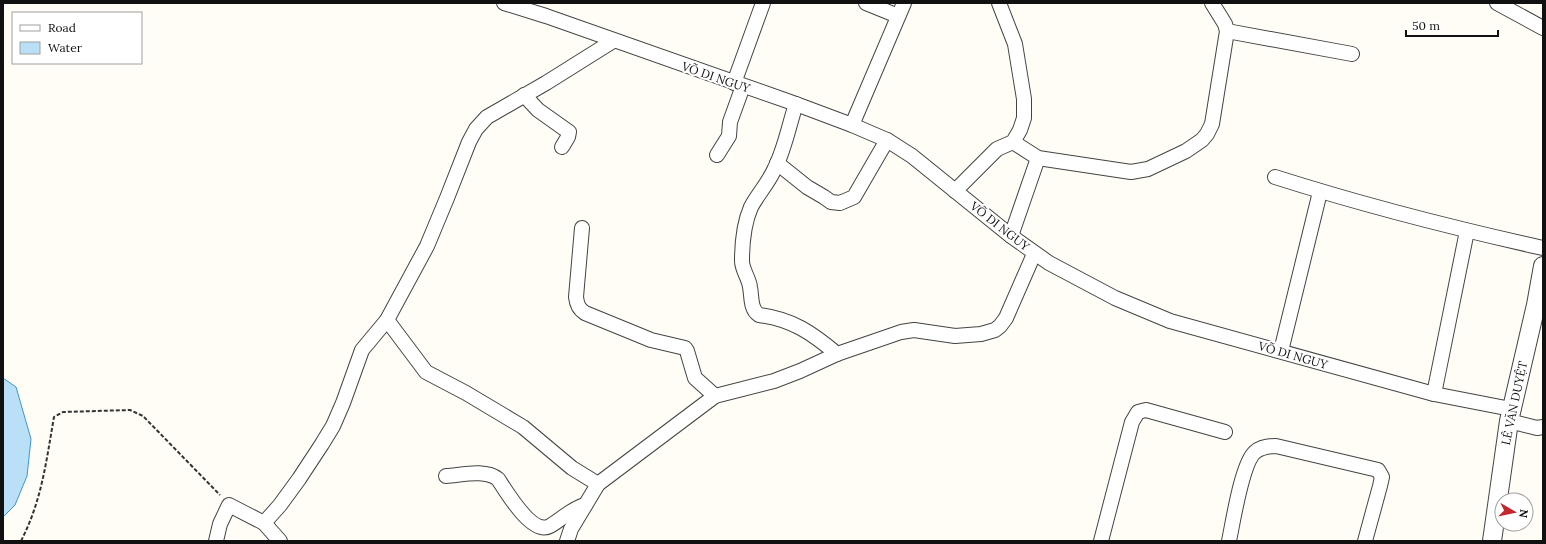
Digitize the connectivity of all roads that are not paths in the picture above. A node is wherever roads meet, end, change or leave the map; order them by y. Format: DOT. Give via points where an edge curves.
graph roads {
  1 [pos="504,3"];
  2 [pos="763,3"];
  3 [pos="866,3"];
  4 [pos="999,3"];
  5 [pos="1212,3"];
  6 [pos="1497,3"];
  7 [pos="901,9"];
  8 [pos="1543,28"];
  9 [pos="1227,31"];
  10 [pos="613,41"];
  11 [pos="1352,54"];
  12 [pos="738,84"];
  13 [pos="524,95"];
  14 [pos="796,104"];
  15 [pos="852,125"];
  16 [pos="887,140"];
  17 [pos="1013,142"];
  18 [pos="562,147"];
  19 [pos="717,155"];
  20 [pos="1038,158"];
  21 [pos="777,164"];
  22 [pos="1275,177"];
  23 [pos="955,191"];
  24 [pos="1320,192"];
  25 [pos="582,228"];
  26 [pos="1467,231"];
  27 [pos="1011,236"];
  28 [pos="1543,248"];
  29 [pos="1034,254"];
  30 [pos="1543,266"];
  31 [pos="386,320"];
  32 [pos="1281,351"];
  33 [pos="837,354"];
  34 [pos="1434,394"];
  35 [pos="715,396"];
  36 [pos="1510,415"];
  37 [pos="1543,427"];
  38 [pos="1225,432"];
  39 [pos="446,476"];
  40 [pos="598,484"];
  41 [pos="585,505"];
  42 [pos="264,523"];
  43 [pos="216,541"];
  44 [pos="280,541"];
  45 [pos="567,541"];
  46 [pos="1101,541"];
  47 [pos="1229,541"];
  48 [pos="1365,541"];
  49 [pos="1492,541"];
  1 -- 10 [label="street, VÕ DI NGUY"];
  2 -- 12 [label="street"];
  3 -- 7 [label="street"];
  4 -- 17 [label="street" via="1015,44 1024,99 1024,118"];
  5 -- 9 [label="street"];
  6 -- 8 [label="street"];
  7 -- 15 [label="street"];
  9 -- 11 [label="street"];
  9 -- 20 [label="street" via="1212,124 1202,140 1186,151 1148,169 1131,172"];
  10 -- 12 [label="street, VÕ DI NGUY"];
  10 -- 13 [label="street"];
  12 -- 14 [label="street, VÕ DI NGUY"];
  12 -- 19 [label="street" via="728,137"];
  13 -- 18 [label="street" via="546,116 569,132"];
  13 -- 31 [label="street" via="487,117 476,129 427,246"];
  14 -- 15 [label="street, VÕ DI NGUY"];
  14 -- 21 [label="street"];
  15 -- 16 [label="street, VÕ DI NGUY"];
  16 -- 21 [label="street" via="854,197 840,203 824,198"];
  16 -- 23 [label="street, VÕ DI NGUY" via="912,156"];
  17 -- 20 [label="street"];
  17 -- 23 [label="street" via="997,149"];
  20 -- 27 [label="street"];
  21 -- 33 [label="street" via="751,208 745,229 742,261 750,285 753,309 759,315 785,320 799,327"];
  22 -- 24 [label="street"];
  23 -- 27 [label="street, VÕ DI NGUY"];
  24 -- 26 [label="street"];
  24 -- 32 [label="street"];
  25 -- 35 [label="street" via="576,297 580,310 655,341 685,348 695,378"];
  26 -- 28 [label="street"];
  26 -- 34 [label="street"];
  27 -- 29 [label="street, VÕ DI NGUY"];
  29 -- 32 [label="street, VÕ DI NGUY" via="1115,298 1170,321"];
  29 -- 33 [label="street" via="1006,318 995,330 955,336 907,330"];
  30 -- 36 [label="street, LÊ VĂN DUYỆT"];
  31 -- 40 [label="street" via="426,372 523,427 572,468"];
  31 -- 42 [label="street" via="362,350 343,403 322,444 280,505"];
  32 -- 34 [label="street, VÕ DI NGUY"];
  33 -- 35 [label="street" via="774,381"];
  34 -- 36 [label="street, VÕ DI NGUY"];
  35 -- 40 [label="street"];
  36 -- 37 [label="street, VÕ DI NGUY" via="1538,428"];
  36 -- 49 [label="street, LÊ VĂN DUYỆT"];
  38 -- 46 [label="street" via="1146,410 1138,412 1132,422"];
  39 -- 41 [label="street" via="492,475 498,479 522,514 541,527 548,527"];
  40 -- 41 [label="street"];
  41 -- 45 [label="street"];
  42 -- 43 [label="street" via="229,505 220,524"];
  42 -- 44 [label="street"];
  47 -- 48 [label="street" via="1246,465 1254,452 1268,446 1378,470 1382,477"];
}
